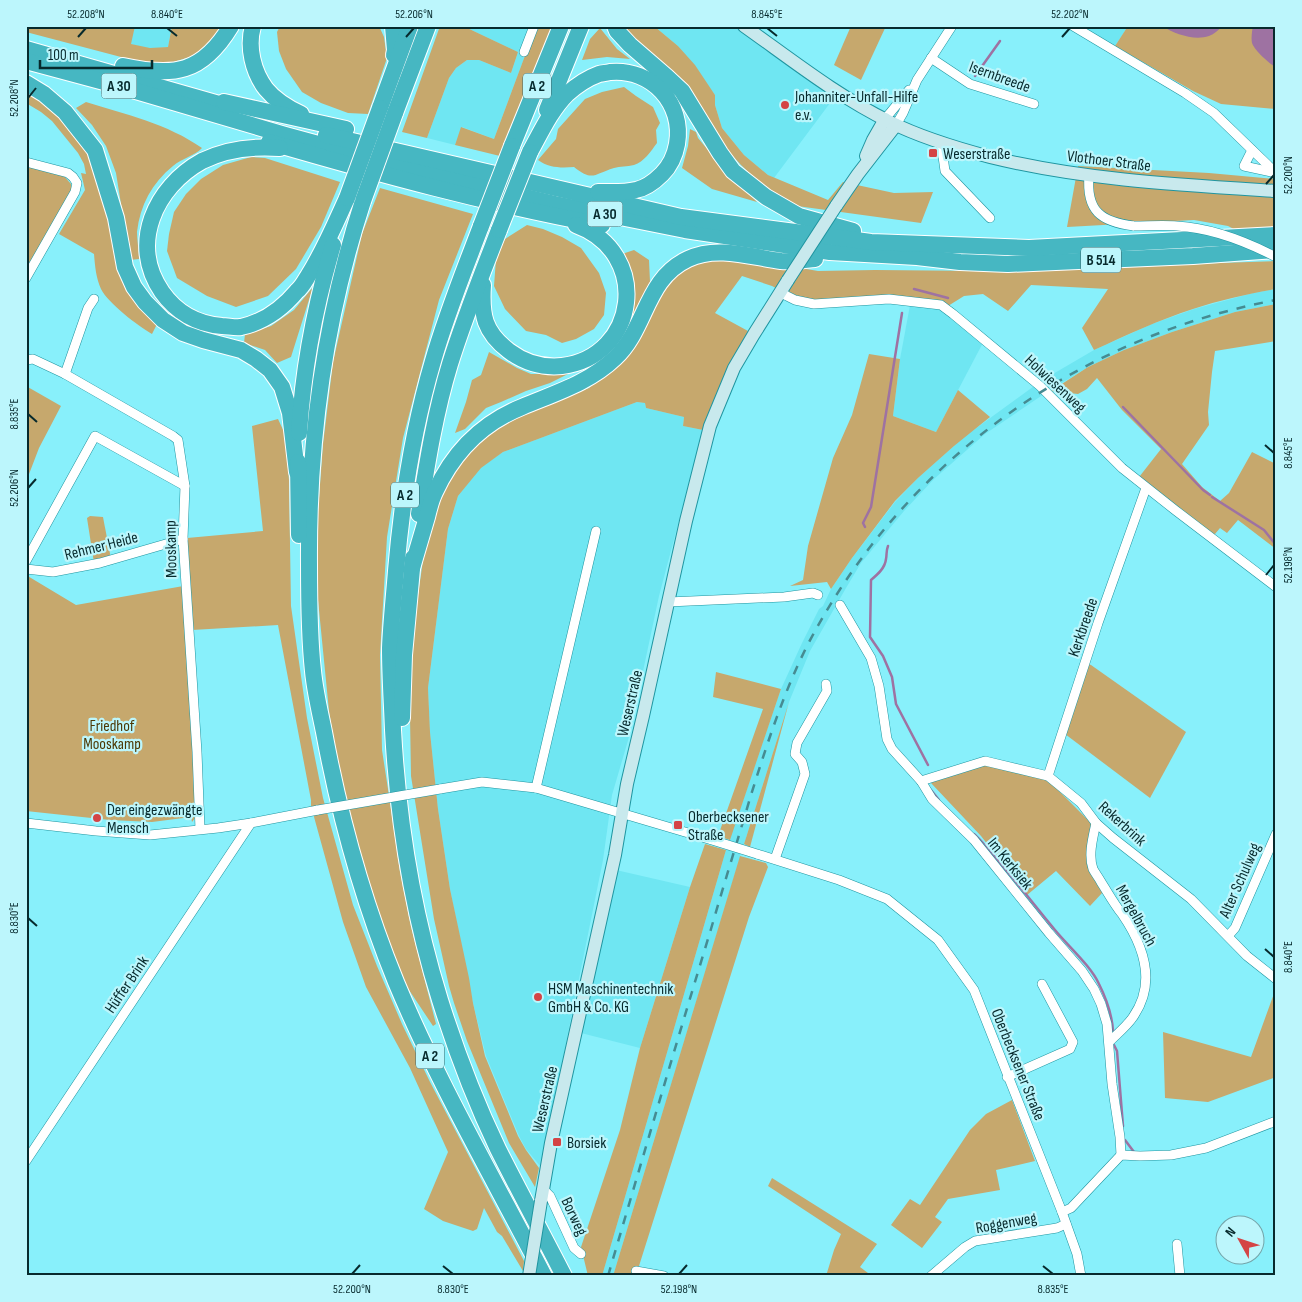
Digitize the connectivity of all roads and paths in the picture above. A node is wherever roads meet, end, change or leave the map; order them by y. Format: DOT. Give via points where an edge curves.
graph roads {
  1 [pos="231,26"];
  2 [pos="254,26"];
  3 [pos="393,26"];
  4 [pos="410,26"];
  5 [pos="428,26"];
  6 [pos="534,26"];
  7 [pos="561,26"];
  8 [pos="581,26"];
  9 [pos="615,26"];
  10 [pos="744,26"];
  11 [pos="952,26"];
  12 [pos="1073,26"];
  13 [pos="26,40"];
  14 [pos="26,49"];
  15 [pos="524,52"];
  16 [pos="931,58"];
  17 [pos="26,61"];
  18 [pos="26,65"];
  19 [pos="26,83"];
  20 [pos="197,97"];
  21 [pos="1034,104"];
  22 [pos="380,108"];
  23 [pos="890,122"];
  24 [pos="324,124"];
  25 [pos="941,142"];
  26 [pos="1252,150"];
  27 [pos="530,152"];
  28 [pos="333,161"];
  29 [pos="26,162"];
  30 [pos="1276,173"];
  31 [pos="1089,176"];
  32 [pos="1276,191"];
  33 [pos="598,192"];
  34 [pos="347,198"];
  35 [pos="548,215"];
  36 [pos="990,218"];
  37 [pos="856,231"];
  38 [pos="1276,235"];
  39 [pos="1029,248"];
  40 [pos="1276,250"];
  41 [pos="1276,257"];
  42 [pos="488,258"];
  43 [pos="822,259"];
  44 [pos="1008,264"];
  45 [pos="26,278"];
  46 [pos="780,292"];
  47 [pos="94,299"];
  48 [pos="26,360"];
  49 [pos="65,374"];
  50 [pos="297,472"];
  51 [pos="185,486"];
  52 [pos="1146,488"];
  53 [pos="596,531"];
  54 [pos="183,539"];
  55 [pos="26,561"];
  56 [pos="412,568"];
  57 [pos="26,569"];
  58 [pos="1276,587"];
  59 [pos="818,595"];
  60 [pos="668,602"];
  61 [pos="840,606"];
  62 [pos="309,618"];
  63 [pos="826,684"];
  64 [pos="396,775"];
  65 [pos="1048,776"];
  66 [pos="921,781"];
  67 [pos="536,788"];
  68 [pos="621,813"];
  69 [pos="26,823"];
  70 [pos="251,823"];
  71 [pos="1096,823"];
  72 [pos="200,830"];
  73 [pos="1276,834"];
  74 [pos="775,859"];
  75 [pos="1228,936"];
  76 [pos="1276,979"];
  77 [pos="1042,984"];
  78 [pos="1109,1042"];
  79 [pos="1007,1077"];
  80 [pos="1276,1121"];
  81 [pos="1121,1155"];
  82 [pos="26,1161"];
  83 [pos="541,1196"];
  84 [pos="1062,1212"];
  85 [pos="1066,1224"];
  86 [pos="1177,1244"];
  87 [pos="581,1254"];
  88 [pos="636,1271"];
  89 [pos="529,1276"];
  90 [pos="544,1276"];
  91 [pos="564,1276"];
  92 [pos="664,1276"];
  93 [pos="931,1276"];
  94 [pos="1081,1276"];
  95 [pos="1180,1276"];
  1 -- 13 [label="highway" via="218,46 202,60 178,70 162,72 125,66"];
  2 -- 24 [label="highway" via="250,50 266,90 278,101"];
  3 -- 22 [label="highway" via="394,57"];
  4 -- 22 [label="highway"];
  5 -- 62 [label="highway, A 2, bridge" via="351,237 325,355 313,450"];
  6 -- 15 [label="street"];
  7 -- 64 [label="highway, A 2, bridge" via="455,293 418,417 400,530 390,647"];
  8 -- 27 [label="highway"];
  9 -- 37 [label="highway" via="630,46 682,91 733,171 766,197 799,216"];
  10 -- 23 [label="street, Vlothoer Straße" via="822,83"];
  11 -- 16 [label="street, Weserstraße"];
  12 -- 26 [label="street" via="1214,113"];
  14 -- 20 [label="highway, A 30"];
  16 -- 21 [label="street, Isernbreede" via="970,84"];
  16 -- 23 [label="street, Weserstraße" via="903,112"];
  17 -- 44 [label="highway, A 30" via="385,162 555,204 685,230 830,252"];
  18 -- 28 [label="highway"];
  19 -- 50 [label="highway" via="65,112 95,150 116,218 125,267 145,302 163,320 183,333 242,350 256,358 282,387 290,413"];
  20 -- 24 [label="highway"];
  20 -- 39 [label="highway, A 30" via="308,131 681,217 870,242"];
  22 -- 34 [label="highway, bridge"];
  23 -- 25 [label="street, Vlothoer Straße"];
  23 -- 46 [label="street, Weserstraße, bridge"];
  24 -- 33 [label="highway"];
  25 -- 31 [label="street, Vlothoer Straße" via="1018,164"];
  25 -- 36 [label="street" via="945,171"];
  26 -- 30 [label="street"];
  26 -- 30 [label="street" via="1244,166"];
  27 -- 33 [label="highway" via="553,112 583,82 600,74 620,71 638,75 658,86 676,116 678,134 668,168 654,182 638,190"];
  27 -- 42 [label="highway, bridge"];
  28 -- 34 [label="highway" via="279,148 251,147 203,161 181,176 163,195 151,218 148,263 155,282 168,300 188,317 210,325 239,327 261,321 280,310 298,290 314,266"];
  28 -- 35 [label="highway"];
  29 -- 45 [label="street" via="68,173 77,183 73,196"];
  31 -- 32 [label="street, Vlothoer Straße"];
  31 -- 41 [label="street, bridge" via="1089,196 1093,206 1102,216 1118,224 1199,229 1231,237"];
  33 -- 37 [label="highway" via="662,206"];
  34 -- 50 [label="highway" via="314,318 305,375"];
  35 -- 42 [label="highway" via="599,237 615,253 623,269 626,308 618,329 605,346 572,365 551,367 525,361 499,344 489,330 482,305"];
  35 -- 43 [label="highway" via="685,240"];
  37 -- 39 [label="highway" via="981,240"];
  38 -- 39 [label="highway, B 514"];
  40 -- 44 [label="highway, B 514"];
  42 -- 56 [label="highway" via="450,365 434,425"];
  43 -- 44 [label="highway" via="962,270"];
  43 -- 56 [label="highway" via="784,261 724,252 705,253 672,268 658,283 627,343 603,369 574,386 499,418 464,446 449,465 434,494"];
  46 -- 52 [label="street, Holwiesenweg" via="795,300 814,304 889,299 941,305 1040,386"];
  46 -- 60 [label="street, Weserstraße" via="734,368 710,426"];
  47 -- 49 [label="street"];
  48 -- 49 [label="street, Mooskamp" via="33,359"];
  49 -- 51 [label="street, Mooskamp" via="178,440"];
  50 -- 62 [label="highway" via="300,574"];
  51 -- 54 [label="street, Mooskamp"];
  51 -- 55 [label="street" via="95,436"];
  52 -- 58 [label="street, Holwiesenweg"];
  52 -- 65 [label="street, Kerkbreede"];
  53 -- 67 [label="street"];
  54 -- 57 [label="street, Rehmer Heide" via="53,572"];
  54 -- 72 [label="street, Mooskamp"];
  56 -- 64 [label="highway"];
  59 -- 60 [label="street"];
  60 -- 68 [label="street, Weserstraße"];
  61 -- 66 [label="street, Im Kerksiek" via="871,658 892,749"];
  62 -- 90 [label="highway, A 2" via="313,673 332,780 364,894 397,983 430,1056"];
  63 -- 74 [label="street" via="827,691 795,748 805,774"];
  64 -- 91 [label="highway, A 2" via="409,871 441,1003 494,1140"];
  65 -- 66 [label="street, Rekerbrink" via="985,761"];
  65 -- 71 [label="street, Rekerbrink" via="1081,803"];
  66 -- 78 [label="street, Im Kerksiek" via="932,799 974,840 1094,988 1107,1024"];
  67 -- 68 [label="street, Oberbecksener Straße"];
  67 -- 70 [label="street, Oberbecksener Straße, bridge" via="482,782"];
  68 -- 74 [label="street, Oberbecksener Straße, bridge"];
  68 -- 83 [label="street, Weserstraße" via="615,855"];
  69 -- 72 [label="street, Oberbecksener Straße" via="150,835"];
  70 -- 72 [label="street, Oberbecksener Straße"];
  70 -- 82 [label="street, Hüffer Brink"];
  71 -- 75 [label="street, Rekerbrink" via="1191,898"];
  71 -- 78 [label="street, Mergelbruch" via="1091,849 1093,868 1140,946 1146,966 1142,1000 1132,1018"];
  73 -- 75 [label="street, Alter Schulweg" via="1235,928"];
  74 -- 79 [label="street, Oberbecksener Straße" via="886,899 938,940 974,990"];
  75 -- 76 [label="street, Rekerbrink"];
  77 -- 79 [label="street" via="1073,1042 1070,1049"];
  78 -- 81 [label="street, Im Kerksiek"];
  79 -- 84 [label="street, Oberbecksener Straße"];
  80 -- 81 [label="street" via="1206,1148 1171,1155"];
  81 -- 84 [label="street" via="1071,1208"];
  83 -- 87 [label="street, Borweg" via="545,1191 550,1196 574,1248"];
  83 -- 89 [label="street, Weserstraße, bridge"];
  84 -- 85 [label="street, Oberbecksener Straße"];
  85 -- 93 [label="street, Roggenweg" via="975,1241"];
  85 -- 94 [label="street, Oberbecksener Straße" via="1078,1254"];
  86 -- 95 [label="street"];
  88 -- 92 [label="street"];
}
